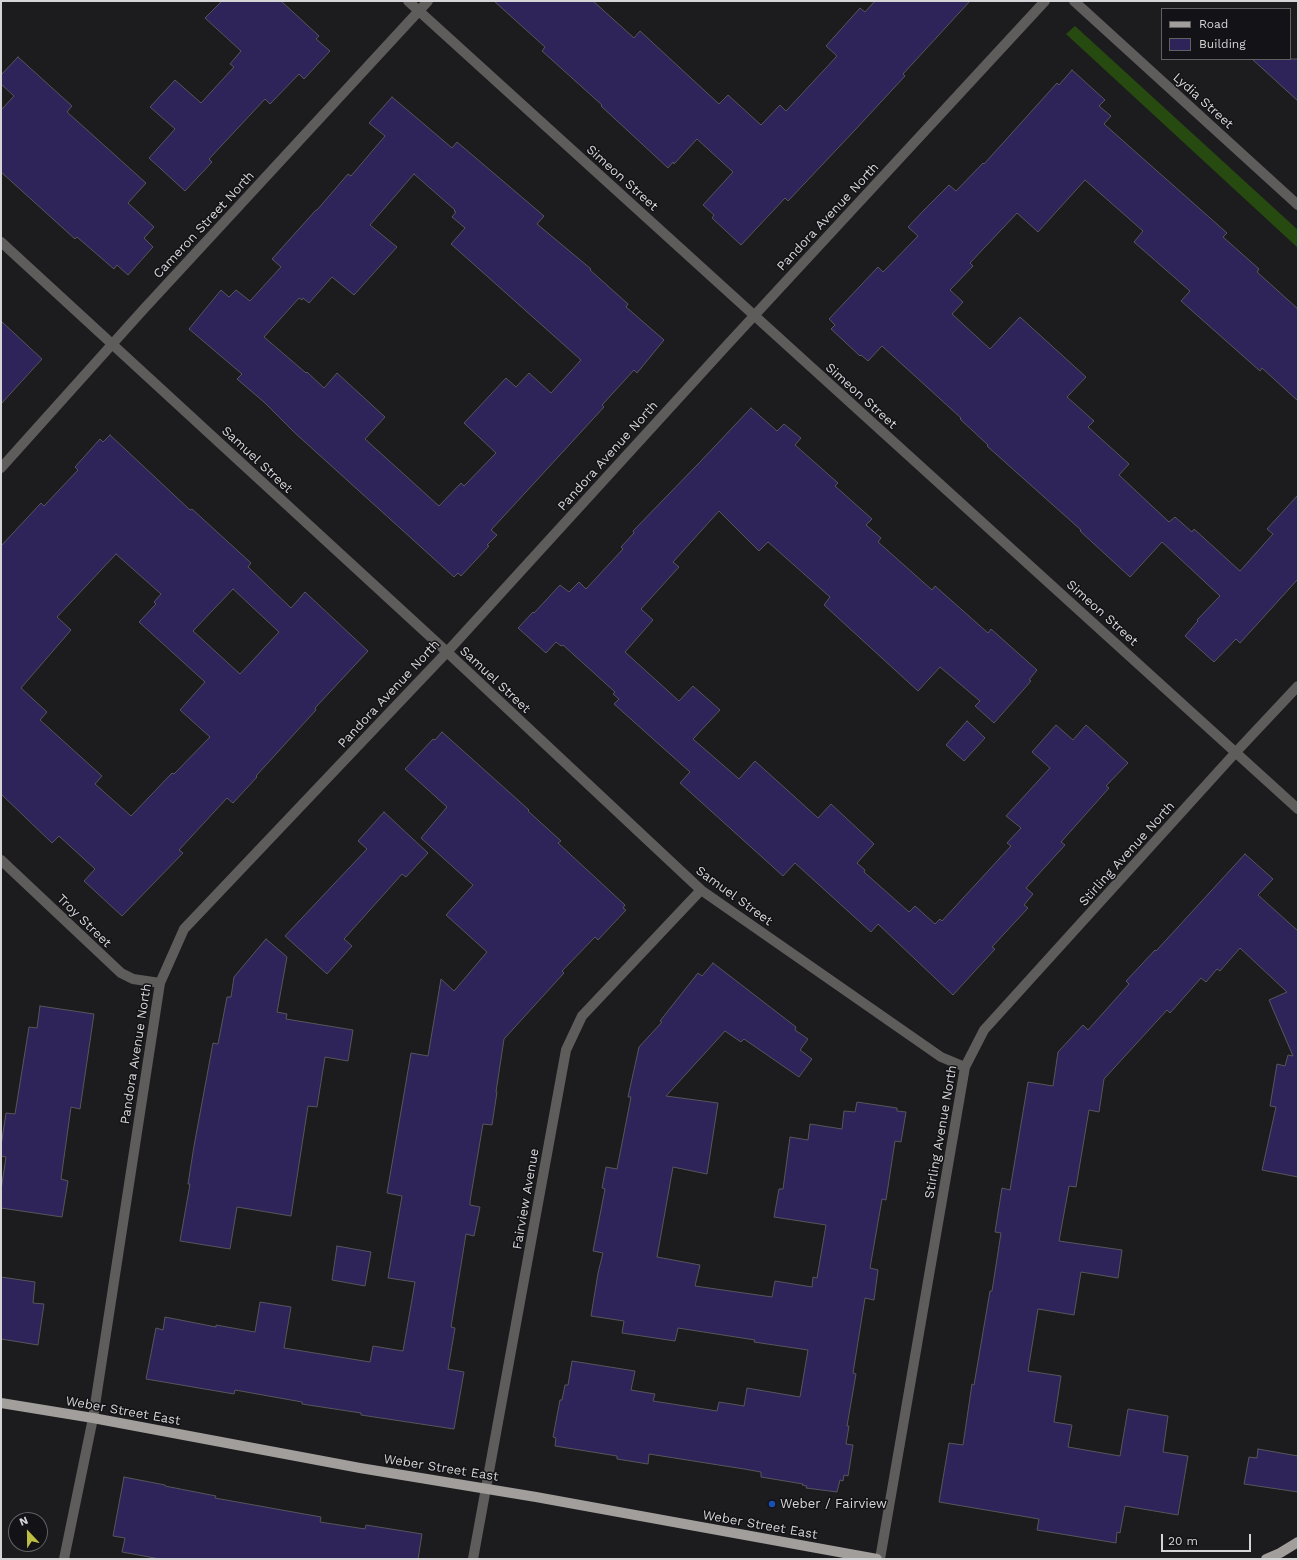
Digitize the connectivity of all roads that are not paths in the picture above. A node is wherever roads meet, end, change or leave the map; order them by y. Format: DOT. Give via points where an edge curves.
graph roads {
  1 [pos="408,1"];
  2 [pos="428,1"];
  3 [pos="1045,1"];
  4 [pos="1074,1"];
  5 [pos="418,11"];
  6 [pos="1298,205"];
  7 [pos="1,242"];
  8 [pos="754,316"];
  9 [pos="113,346"];
  10 [pos="1,468"];
  11 [pos="447,652"];
  12 [pos="1298,686"];
  13 [pos="1236,752"];
  14 [pos="1298,809"];
  15 [pos="1,860"];
  16 [pos="701,890"];
  17 [pos="160,983"];
  18 [pos="965,1067"];
  19 [pos="1,1403"];
  20 [pos="93,1418"];
  21 [pos="487,1489"];
  22 [pos="1298,1542"];
  23 [pos="64,1559"];
  24 [pos="473,1559"];
  25 [pos="878,1559"];
  26 [pos="1266,1559"];
  1 -- 5 [label="street, Simeon Street"];
  2 -- 5 [label="street, Cameron Street North"];
  3 -- 8 [label="street, Pandora Avenue North"];
  4 -- 6 [label="street, Lydia Street"];
  5 -- 8 [label="street, Simeon Street"];
  5 -- 9 [label="street, Cameron Street North"];
  7 -- 9 [label="street, Samuel Street"];
  8 -- 11 [label="street, Pandora Avenue North"];
  8 -- 13 [label="street, Simeon Street"];
  9 -- 10 [label="street, Cameron Street North"];
  9 -- 11 [label="street, Samuel Street"];
  11 -- 16 [label="street, Samuel Street"];
  11 -- 17 [label="street, Pandora Avenue North" via="184,929"];
  12 -- 13 [label="street, Stirling Avenue North"];
  13 -- 14 [label="street, Simeon Street"];
  13 -- 18 [label="street, Stirling Avenue North" via="984,1030"];
  15 -- 17 [label="street, Troy Street" via="121,973 133,979"];
  16 -- 18 [label="street, Samuel Street" via="942,1057"];
  16 -- 21 [label="street, Fairview Avenue" via="582,1016 566,1050"];
  17 -- 20 [label="street, Pandora Avenue North"];
  18 -- 25 [label="street, Stirling Avenue North"];
  19 -- 20 [label="main road, Weber Street East"];
  20 -- 21 [label="main road, Weber Street East"];
  20 -- 23 [label="street, Pandora Avenue North"];
  21 -- 24 [label="street, Fairview Avenue"];
  21 -- 25 [label="main road, Weber Street East"];
  22 -- 26 [label="main road"];
}
